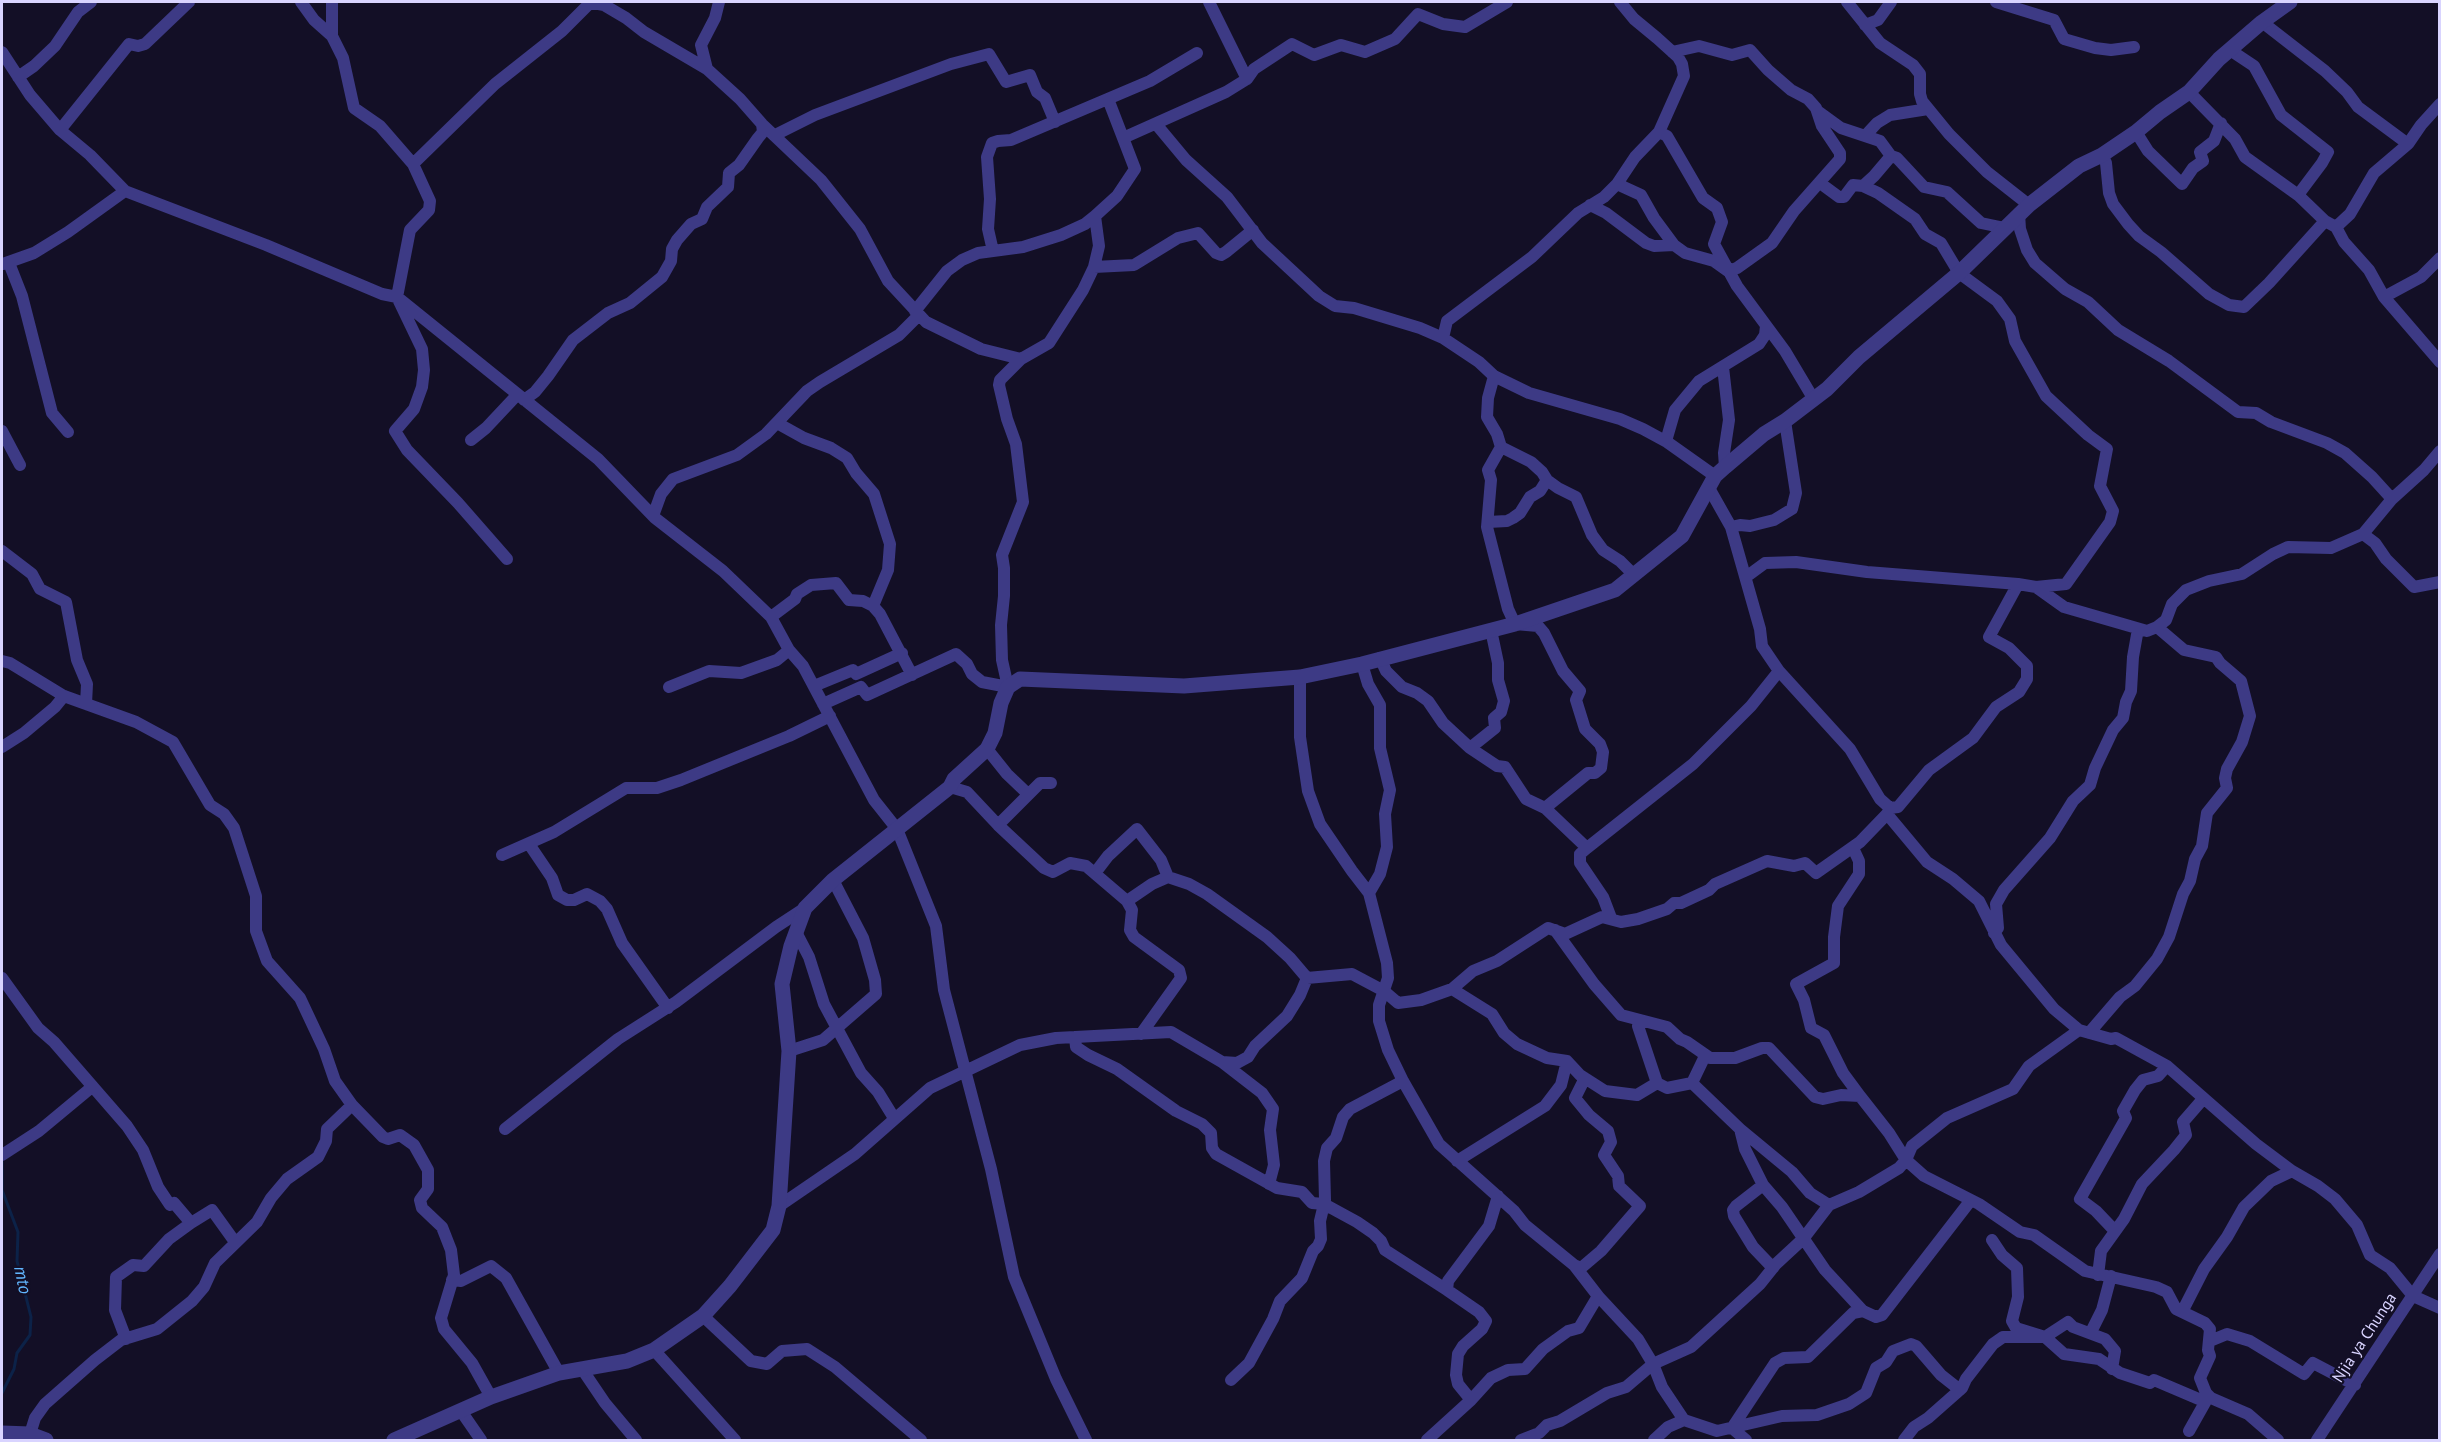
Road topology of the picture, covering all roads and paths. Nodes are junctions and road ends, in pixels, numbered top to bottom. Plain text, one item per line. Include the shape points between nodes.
1 (91, 2) edge
2 (189, 2) edge
3 (301, 2) edge
4 (332, 2) edge
5 (589, 2) edge
6 (719, 2) edge
7 (1209, 2) edge
8 (1507, 2) edge
9 (1620, 2) edge
10 (1847, 2) edge
11 (1891, 2) edge
12 (1996, 2) edge
13 (2290, 2) edge
14 (2262, 21) junction
15 (1865, 25) junction
16 (332, 36) junction
17 (2134, 47) dead end
18 (2230, 50) junction
19 (2, 52) edge
20 (1672, 52) junction
21 (1197, 53) dead end
22 (707, 69) junction
23 (18, 77) junction
24 (1247, 79) junction
25 (2189, 92) junction
26 (1108, 99) junction
27 (2439, 104) edge
28 (1928, 109) junction
29 (1819, 112) junction
30 (1055, 122) junction
31 (2222, 123) junction
32 (762, 124) junction
33 (1156, 124) junction
34 (60, 130) junction
35 (1659, 132) junction
36 (2136, 132) junction
37 (775, 135) junction
38 (1865, 136) junction
39 (1123, 138) junction
40 (2409, 144) junction
41 (2102, 155) junction
42 (1891, 156) junction
43 (413, 164) junction
44 (1820, 183) junction
45 (1617, 184) junction
46 (1863, 186) junction
47 (125, 191) junction
48 (2298, 195) junction
49 (1590, 205) junction
50 (2024, 209) junction
51 (1095, 216) junction
52 (2325, 221) junction
53 (2336, 227) junction
54 (2005, 228) junction
55 (1253, 230) junction
56 (1674, 245) junction
57 (993, 251) junction
58 (2439, 258) edge
59 (5, 264) edge
60 (1094, 267) junction
61 (1728, 271) junction
62 (1959, 273) junction
63 (397, 297) junction
64 (2384, 297) junction
65 (917, 313) junction
66 (1766, 326) junction
67 (1443, 338) junction
68 (1021, 359) junction
69 (2439, 362) edge
70 (1723, 367) junction
71 (1494, 375) junction
72 (521, 397) junction
73 (1813, 398) junction
74 (1785, 422) junction
75 (777, 423) junction
76 (2, 431) edge
77 (68, 432) dead end
78 (471, 441) dead end
79 (1666, 441) junction
80 (1501, 447) junction
81 (2439, 451) edge
82 (20, 465) dead end
83 (1716, 477) junction
84 (1547, 480) junction
85 (2392, 499) junction
86 (653, 516) junction
87 (1488, 522) junction
88 (1731, 527) junction
89 (2363, 534) junction
90 (2, 551) edge
91 (507, 559) dead end
92 (1635, 575) junction
93 (1746, 577) junction
94 (2439, 582) edge
95 (2018, 584) junction
96 (2036, 587) junction
97 (873, 606) junction
98 (771, 617) junction
99 (1515, 624) junction
100 (2157, 627) junction
101 (2138, 629) junction
102 (1491, 630) junction
103 (789, 650) junction
104 (902, 653) junction
105 (1380, 658) junction
106 (2, 662) edge
107 (1362, 664) junction
108 (1779, 671) junction
109 (912, 675) junction
110 (1300, 677) junction
111 (814, 686) junction
112 (669, 687) dead end
113 (1008, 687) junction
114 (64, 696) junction
115 (86, 704) junction
116 (823, 704) junction
117 (830, 716) junction
118 (2, 747) edge
119 (987, 748) junction
120 (1470, 748) junction
121 (1051, 783) dead end
122 (950, 787) junction
123 (1028, 794) junction
124 (1545, 808) junction
125 (1889, 811) junction
126 (998, 825) junction
127 (897, 829) junction
128 (529, 844) junction
129 (1587, 848) junction
130 (1853, 848) junction
131 (502, 855) dead end
132 (1095, 873) junction
133 (1168, 877) junction
134 (833, 880) junction
135 (1370, 893) junction
136 (1127, 901) junction
137 (805, 908) junction
138 (1611, 918) junction
139 (1555, 930) junction
140 (796, 932) junction
141 (1994, 933) junction
142 (2, 978) edge
143 (1307, 978) junction
144 (1452, 989) junction
145 (1384, 992) junction
146 (668, 1008) junction
147 (1640, 1020) junction
148 (838, 1028) junction
149 (2084, 1031) junction
150 (1141, 1034) junction
151 (1075, 1037) junction
152 (789, 1051) junction
153 (1706, 1056) junction
154 (1567, 1061) junction
155 (1222, 1062) junction
156 (2167, 1066) junction
157 (964, 1072) junction
158 (1585, 1078) junction
159 (1403, 1082) junction
160 (1657, 1083) junction
161 (1692, 1083) junction
162 (93, 1087) junction
163 (1860, 1096) junction
164 (2202, 1099) junction
165 (352, 1105) junction
166 (894, 1118) junction
167 (505, 1129) dead end
168 (1740, 1129) junction
169 (2, 1155) edge
170 (1457, 1161) junction
171 (1906, 1161) junction
172 (2292, 1171) junction
173 (1269, 1184) junction
174 (1763, 1185) junction
175 (1498, 1196) junction
176 (1971, 1200) junction
177 (1324, 1204) junction
178 (1829, 1205) junction
179 (779, 1206) junction
180 (192, 1223) junction
181 (2115, 1231) junction
182 (1803, 1239) junction
183 (1992, 1240) dead end
184 (235, 1242) junction
185 (2439, 1254) edge
186 (1574, 1265) junction
187 (1773, 1268) junction
188 (2104, 1276) junction
189 (452, 1280) junction
190 (1447, 1290) junction
191 (1598, 1296) junction
192 (2413, 1296) junction
193 (2439, 1308) edge
194 (1863, 1311) junction
195 (2182, 1312) junction
196 (703, 1316) junction
197 (2091, 1332) junction
198 (2045, 1337) junction
199 (126, 1339) junction
200 (2210, 1341) junction
201 (654, 1350) junction
202 (1653, 1364) junction
203 (582, 1369) junction
204 (2112, 1369) junction
205 (559, 1373) junction
206 (1232, 1380) dead end
207 (2355, 1384) junction
208 (1960, 1390) junction
209 (491, 1397) junction
210 (2209, 1398) junction
211 (1471, 1400) junction
212 (461, 1411) junction
213 (1684, 1420) junction
214 (1732, 1428) junction
215 (2189, 1431) dead end
216 (2, 1433) edge
217 (30, 1434) junction
218 (46, 1440) edge
219 (394, 1440) edge
220 (481, 1440) edge
221 (636, 1440) edge
222 (735, 1440) edge
223 (921, 1440) edge
224 (1086, 1440) edge
225 (1426, 1440) edge
226 (1521, 1440) edge
227 (1654, 1440) edge
228 (1746, 1440) edge
229 (1904, 1440) edge
230 (2278, 1440) edge
231 (2317, 1440) edge

1 - 23 street via 78,12 55,46
2 - 34 street via 145,44 129,44
3 - 16 street
4 - 16 street
5 - 22 street via 604,5
5 - 43 street via 562,31 495,84
6 - 22 street via 716,18 701,45
7 - 24 street
8 - 24 street via 1465,27 1418,14 1395,39 1365,52 1341,45 1314,55 1293,44 1254,69
9 - 20 street
10 - 15 street
11 - 15 street via 1878,20
12 - 17 street via 2054,20 2064,39 2111,50
13 - 14 street
14 - 18 street
14 - 40 street via 2325,71 2358,107
15 - 28 street via 1880,43 1920,74 1920,94
16 - 43 street via 343,58 354,108 380,126
18 - 25 street
18 - 48 street via 2254,66 2281,115 2328,152
19 - 23 street
20 - 29 street via 1699,46 1732,55 1750,50
20 - 35 street via 1682,64 1684,76
21 - 26 street via 1150,81
22 - 32 street
23 - 34 street
24 - 33 street
25 - 31 street
25 - 36 street
26 - 30 street
26 - 39 street
27 - 40 street
28 - 38 street via 1890,115
28 - 50 street
29 - 38 street via 1841,128
29 - 44 street via 1822,126 1840,153 1840,159
30 - 37 street via 1030,75 1006,82 989,54 951,64 815,115
30 - 57 street via 1011,140 998,141 989,148 988,229
31 - 36 street via 2214,141 2200,152 2203,161 2182,183 2148,151
31 - 48 street via 2245,157
32 - 37 street
32 - 72 street via 759,138 729,173 728,187 707,207 702,219 691,224 676,240 662,277 573,340 535,392
33 - 39 street
33 - 55 street via 1186,160 1227,197
34 - 47 street
35 - 45 street
35 - 61 street via 1667,136 1703,198 1721,214 1714,243
36 - 41 street
37 - 65 street via 821,180 860,229 888,281
38 - 42 street via 1880,141
39 - 51 street via 1135,169 1117,196
40 - 53 street via 2374,173 2350,214
41 - 50 street via 2079,166
41 - 52 street via 2113,204 2128,224 2209,294 2229,306 2244,307
42 - 46 street
42 - 54 street via 1924,187 1947,192 1981,223
43 - 63 street via 430,201 429,210 410,230
44 - 46 street via 1839,197 1844,197 1853,185
44 - 61 street via 1772,243
45 - 49 street
45 - 56 street via 1641,195
46 - 62 street via 1915,219 1925,234 1941,243
47 - 59 street via 34,253
47 - 63 street
48 - 52 street
49 - 56 street via 1646,243
49 - 67 street via 1532,257 1447,321
50 - 54 street
50 - 85 street via 2020,229 2027,250 2065,289 2238,412 2256,413 2344,453
51 - 57 street via 1061,235
51 - 60 street via 1099,246
52 - 53 street
53 - 64 street
54 - 62 street
55 - 60 street via 1221,255 1198,233 1178,238 1134,265
55 - 67 street via 1319,296 1335,306 1354,308
56 - 61 street
57 - 65 street via 978,253 947,271
58 - 64 street via 2421,277
59 - 77 street via 22,296 52,413
60 - 68 street via 1048,343
61 - 66 street
62 - 73 street
62 - 96 street via 1997,301 2010,319 2015,341 2046,396 2107,449 2100,486 2113,511 2110,522 2066,584
63 - 72 street
63 - 91 street via 422,349 424,370 414,409 395,431 407,450
64 - 69 street
65 - 68 street via 926,322 981,349
65 - 75 street via 892,340 820,382
66 - 70 street via 1759,344
66 - 73 street
67 - 71 street
68 - 113 street via 999,385 1016,444 1023,502 1002,555 1002,649
70 - 79 street via 1699,381 1675,410
70 - 83 street via 1729,420
71 - 79 street via 1529,393 1620,419
71 - 80 street via 1487,417
72 - 78 street
72 - 86 street via 598,459
73 - 74 street
74 - 83 street via 1764,434
74 - 88 street via 1796,493 1792,509 1774,520
75 - 86 street via 737,455 673,479 661,494
75 - 97 street via 847,458 874,494 890,544 888,570
76 - 82 street
79 - 83 street
80 - 84 street via 1531,462
80 - 87 street via 1488,470
81 - 85 street
83 - 88 street
83 - 92 street via 1682,536
84 - 87 street via 1514,518
84 - 92 street via 1576,497 1603,550
85 - 89 street
86 - 98 street via 723,571
87 - 99 street
88 - 93 street
89 - 94 street via 2414,586
89 - 100 street via 2331,548 2288,547 2242,574 2186,590
90 - 115 street via 32,574 40,589 66,602 77,660 87,684
92 - 99 street via 1615,590
93 - 95 street via 1765,563 1796,562
93 - 108 street via 1762,646
95 - 96 street
95 - 125 street via 1989,637 2009,648 2027,666 2027,679 2019,692 1995,707 1973,738 1929,770 1898,807
96 - 101 street via 2064,607
97 - 98 street via 849,600 836,583 811,585
97 - 104 street
98 - 103 street
99 - 102 street
99 - 124 street via 1538,626 1544,633 1563,671 1580,691 1576,700 1585,729 1603,752 1601,768 1595,773 1588,772
100 - 101 street
100 - 149 street via 2184,650 2216,657 2241,681 2250,716 2242,742 2227,769 2227,788 2207,813 2202,846 2169,937 2135,986
101 - 141 street via 2131,691 2123,718 2113,730 2090,785 2073,801 2050,838 2004,890 1996,904 1998,928
102 - 105 street
102 - 120 street via 1504,701 1494,718 1495,728
103 - 111 street
103 - 112 street via 777,660 741,673 709,672
104 - 109 street
104 - 111 street via 856,674 853,670
105 - 107 street
105 - 120 street via 1386,671 1402,687 1428,701 1443,723
106 - 114 street
107 - 110 street
107 - 135 street via 1380,705 1380,748 1390,790 1385,814 1386,847 1380,874
108 - 125 street via 1850,749
108 - 129 street via 1751,706 1692,764
109 - 113 street via 956,654 982,682
109 - 116 street via 867,695 861,687
110 - 113 street via 1184,687 1020,679
110 - 135 street via 1300,737 1308,791 1320,824
111 - 116 street
113 - 119 street
114 - 115 street
114 - 118 street via 24,733
115 - 165 street via 136,722 173,742 210,805 224,814 234,828 256,896 256,931 267,961 300,998 335,1081
116 - 117 street
117 - 127 street via 874,800
117 - 128 street via 681,780 657,788 626,788
119 - 122 street
119 - 123 street
120 - 124 street via 1497,766 1505,766 1526,800
121 - 123 street via 1040,783
122 - 126 street via 968,792
122 - 127 street
123 - 126 street
124 - 129 street
125 - 130 street
125 - 141 street via 1927,862 1979,901
126 - 132 street via 1044,868 1053,872 1070,863 1086,866
127 - 134 street
127 - 157 street via 936,926 944,990
128 - 131 street
128 - 146 street via 552,878 558,895 574,900 587,894 607,909 622,943
129 - 138 street via 1580,854 1580,862 1603,897
130 - 138 street via 1816,873 1805,863 1794,866 1767,861 1659,912 1621,922
130 - 163 street via 1859,874 1838,906 1834,963 1796,984 1810,1028 1824,1035
132 - 133 street via 1137,829 1161,860
132 - 136 street
133 - 136 street
133 - 143 street via 1207,894 1267,937
134 - 137 street
134 - 148 street via 863,938 876,994
135 - 145 street via 1387,963
136 - 150 street via 1132,910 1129,925 1134,937 1179,970 1181,978
137 - 140 street
137 - 146 street
138 - 139 street via 1602,917 1565,934
139 - 144 street via 1548,928 1473,972
139 - 147 street via 1612,1006 1621,1014
140 - 148 street via 809,957 824,1004
140 - 152 street via 782,984
141 - 149 street via 2054,1009
142 - 162 street via 38,1028
143 - 145 street via 1353,974
143 - 155 street via 1287,1016 1248,1057 1237,1063
144 - 145 street via 1398,1003
144 - 154 street via 1492,1014 1517,1044 1547,1058
145 - 159 street via 1379,1021
146 - 167 street via 618,1039
147 - 153 street via 1667,1027
147 - 160 street via 1638,1026
148 - 152 street via 823,1040
148 - 166 street via 861,1073 879,1092
149 - 156 street via 2116,1038
149 - 171 street via 2029,1066 2013,1089 1947,1118 1912,1146
150 - 151 street
150 - 155 street via 1171,1032
151 - 157 street via 1020,1045
151 - 173 street via 1076,1047 1202,1124 1211,1133 1216,1154
152 - 179 street
153 - 161 street
153 - 163 street via 1735,1058 1769,1048 1815,1097
154 - 158 street
154 - 170 street via 1562,1085 1545,1106
155 - 173 street via 1262,1093 1273,1109 1270,1130 1274,1164
156 - 164 street
156 - 181 street via 2158,1076 2143,1080 2135,1090 2123,1111 2126,1118 2080,1198
157 - 166 street via 930,1088
157 - 224 street via 991,1169 1014,1276
158 - 160 street via 1605,1091 1627,1095 1637,1095
158 - 186 street via 1575,1098 1608,1131 1611,1142 1604,1155 1618,1176 1619,1186 1640,1206 1601,1251 1581,1268
159 - 170 street via 1439,1144
159 - 177 street via 1350,1109 1343,1117 1324,1161
160 - 161 street via 1667,1088
161 - 168 street
162 - 169 street
162 - 180 street via 143,1150 170,1205 174,1203
163 - 171 street
164 - 172 street
164 - 181 street via 2183,1122 2186,1135 2142,1184
165 - 184 street via 327,1129 318,1157 287,1179 257,1222
165 - 189 street via 383,1137 400,1135 414,1144 428,1170 428,1189 420,1200 422,1208 442,1227 451,1250
166 - 179 street via 855,1154
168 - 174 street
168 - 178 street via 1792,1172 1810,1193
170 - 175 street
171 - 176 street via 1924,1176
171 - 178 street via 1859,1192
172 - 192 street via 2335,1199 2357,1225 2370,1255 2390,1268
172 - 195 street via 2271,1180 2244,1207
173 - 177 street via 1302,1192 1312,1203
174 - 182 street
174 - 187 street via 1733,1210 1753,1247
175 - 186 street via 1525,1225
175 - 190 street via 1489,1226 1455,1270
176 - 188 street via 2020,1232 2034,1235 2085,1271
176 - 194 street via 1882,1315 1876,1317
177 - 190 street via 1373,1233 1385,1250
177 - 206 street via 1321,1239 1307,1269 1280,1301 1245,1368
178 - 182 street
179 - 196 street via 773,1230
180 - 184 street via 212,1210
180 - 199 street via 169,1239 144,1266 133,1265 117,1277 115,1310
181 - 188 street via 2101,1251
182 - 187 street
182 - 194 street
183 - 198 street via 2017,1268 2018,1297 2012,1321 2016,1328
184 - 199 street via 215,1263 204,1287 192,1301 157,1329
185 - 192 street, Njia ya Chunga
186 - 191 street
187 - 202 street via 1691,1347
188 - 195 street via 2167,1292 2172,1305
188 - 197 street via 2102,1310
189 - 205 street via 461,1281 490,1266 506,1278
189 - 209 street via 441,1318 444,1329 472,1363
190 - 211 street via 1486,1321 1458,1354 1458,1384
191 - 202 street via 1638,1339
191 - 211 street via 1579,1328 1543,1349 1525,1368 1491,1378
192 - 193 street
192 - 207 street, Njia ya Chunga
194 - 214 street via 1853,1313 1808,1358 1778,1360
195 - 200 street via 2205,1323 2210,1329
196 - 201 street
196 - 223 street via 752,1361 767,1364 782,1351 807,1349 835,1367
197 - 198 street via 2068,1322
197 - 204 street via 2115,1351
198 - 204 street via 2064,1354 2099,1359
198 - 208 street via 2003,1337 1993,1344
199 - 217 street via 95,1360 45,1404
200 - 207 street via 2227,1334 2250,1341 2304,1374 2313,1362
200 - 210 street via 2210,1356 2200,1378
201 - 203 street via 627,1361
201 - 222 street
202 - 213 street via 1662,1388
202 - 226 street via 1626,1388 1607,1393
203 - 205 street
203 - 221 street
204 - 210 street via 2150,1383 2154,1380 2201,1400
205 - 209 street
207 - 231 street, Njia ya Chunga
208 - 214 street via 1911,1344 1893,1351 1876,1368 1866,1393 1849,1404 1817,1415 1782,1416
208 - 229 street via 1914,1427
209 - 212 street
210 - 215 street
210 - 230 street via 2248,1414
211 - 225 street
212 - 219 street
212 - 220 street
213 - 214 street via 1717,1431
213 - 227 street via 1668,1427
214 - 228 street
216 - 217 street
217 - 218 street

